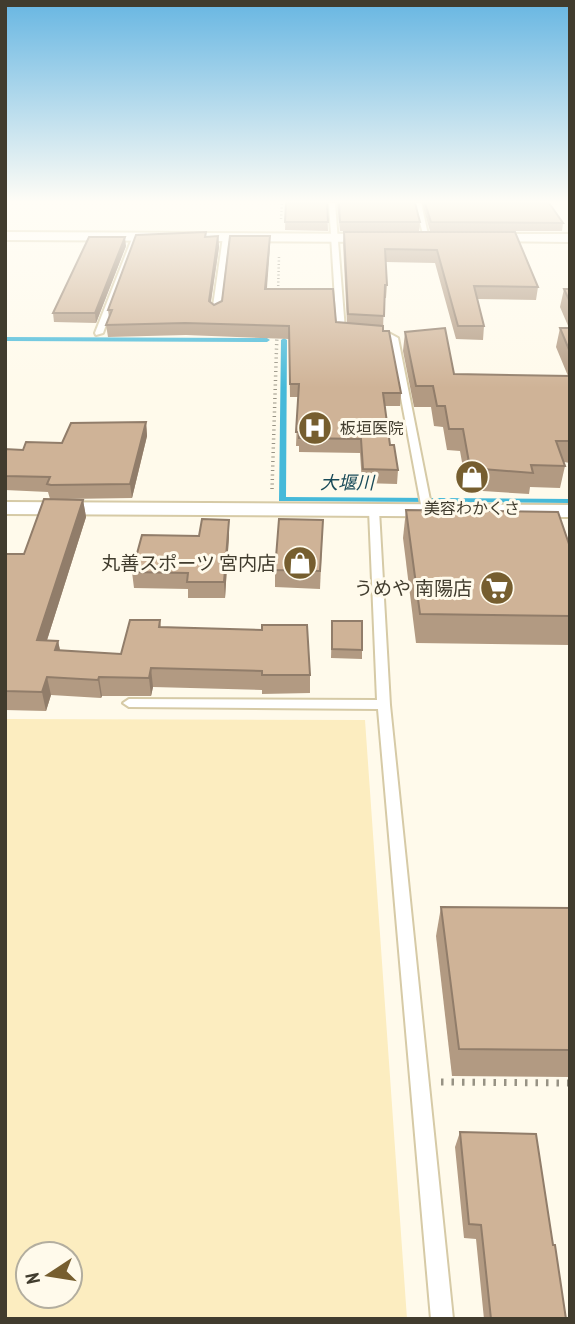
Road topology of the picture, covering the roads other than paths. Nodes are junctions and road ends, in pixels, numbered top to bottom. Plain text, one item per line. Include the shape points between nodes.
1 (125, 265) edge
2 (222, 265) edge
3 (337, 265) edge
4 (216, 313) edge
5 (99, 333) dead end
6 (5, 508) edge
7 (374, 510) junction
8 (427, 510) junction
9 (570, 511) edge
10 (129, 703) dead end
11 (384, 705) junction
12 (442, 1319) edge

1 - 5 lane
2 - 4 lane
3 - 8 lane via 341,331 394,338
6 - 7 street
7 - 8 street
7 - 11 lane
8 - 9 street
10 - 11 lane
11 - 12 lane

